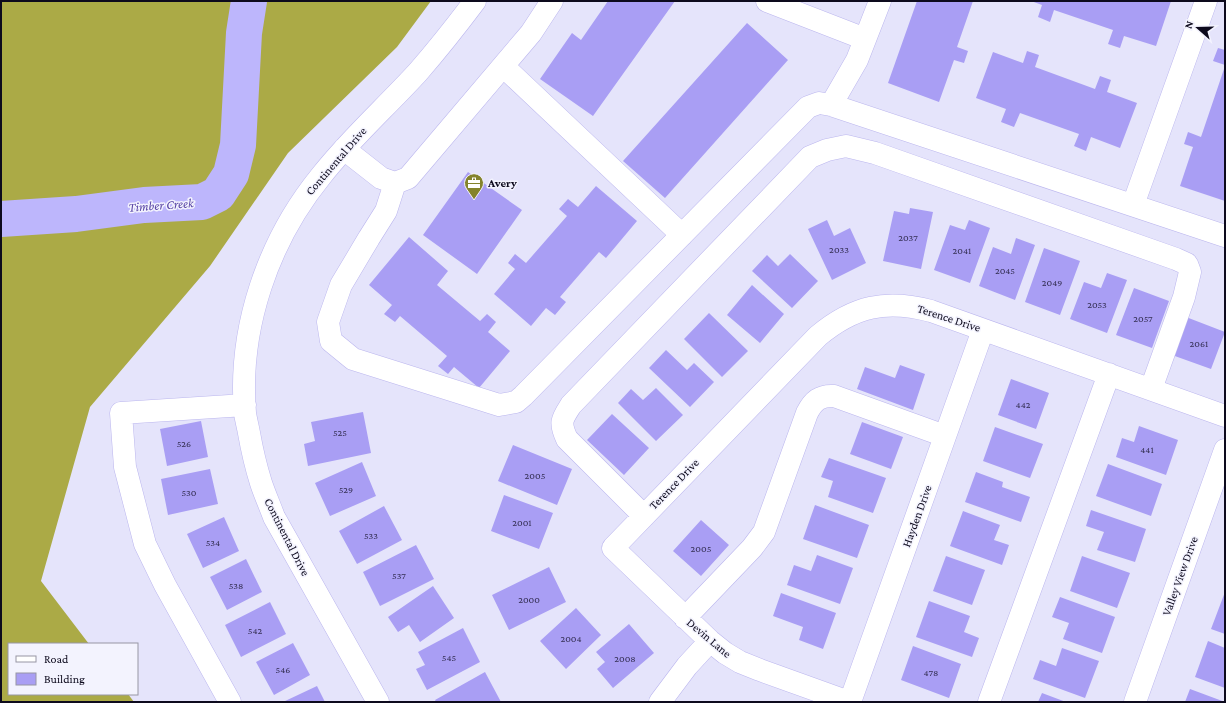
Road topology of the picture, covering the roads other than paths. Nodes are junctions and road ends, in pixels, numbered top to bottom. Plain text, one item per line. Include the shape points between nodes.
1 (475, 1) edge
2 (552, 1) edge
3 (767, 1) edge
4 (880, 1) edge
5 (1206, 1) edge
6 (865, 39) junction
7 (503, 66) junction
8 (831, 105) junction
9 (344, 149) junction
10 (395, 183) junction
11 (1133, 205) junction
12 (682, 235) junction
13 (1225, 236) edge
14 (983, 330) junction
15 (1109, 374) junction
16 (1151, 389) junction
17 (245, 405) junction
18 (1225, 416) edge
19 (946, 436) junction
20 (1225, 450) edge
21 (644, 516) junction
22 (613, 548) joint
23 (685, 618) junction
24 (710, 641) junction
25 (230, 702) edge
26 (378, 702) edge
27 (660, 702) edge
28 (850, 702) edge
29 (989, 702) edge
30 (1135, 702) edge

1 - 9 street, Continental Drive via 418,72
2 - 7 street via 531,33
3 - 6 street
4 - 6 street
5 - 11 street
6 - 8 street via 857,60
7 - 10 street via 408,178
7 - 12 street
8 - 11 street
8 - 12 street via 819,103 808,107
9 - 10 street via 381,178
9 - 17 street, Continental Drive via 294,213 269,263 257,298 249,335 244,377
10 - 12 street via 386,211 341,285 328,322 331,341 353,359 499,405 516,402
11 - 13 street
14 - 15 street, Terence Drive
14 - 19 street, Hayden Drive
14 - 21 street, Terence Drive via 931,311 901,305 871,308 843,318 818,336
15 - 16 street, Terence Drive
15 - 29 street
16 - 18 street, Terence Drive
16 - 21 street via 1184,297 1190,272 1187,264 875,153 846,146 827,150 810,157 572,405 562,419 567,439
17 - 25 street via 121,413 125,467 145,544
17 - 26 street, Continental Drive via 261,485 274,517
19 - 23 street via 834,396 827,395 815,400 807,413 764,532
19 - 28 street, Hayden Drive
20 - 30 street, Valley View Drive
21 - 22 street, Terence Drive
22 - 23 street, Devin Lane
23 - 24 street, Devin Lane
24 - 27 street
24 - 28 street, Devin Lane via 740,662

